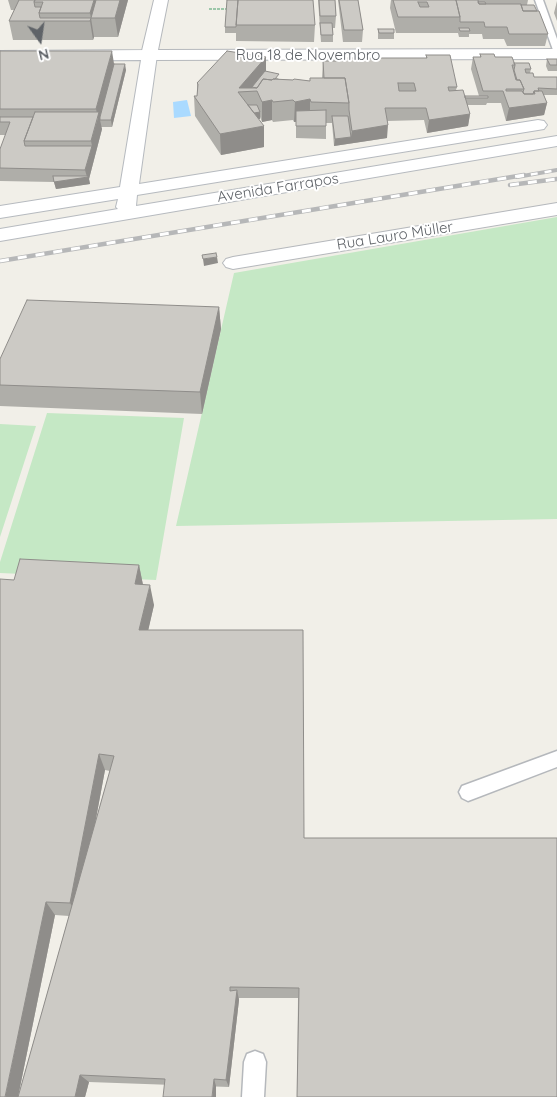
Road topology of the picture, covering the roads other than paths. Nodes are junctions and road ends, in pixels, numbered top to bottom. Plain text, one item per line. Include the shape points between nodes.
1 (161, 0) edge
2 (539, 0) edge
3 (557, 52) edge
4 (149, 55) junction
5 (0, 56) edge
6 (557, 122) edge
7 (557, 141) edge
8 (128, 190) junction
9 (557, 209) edge
10 (0, 212) edge
11 (126, 213) junction
12 (0, 235) edge
13 (233, 263) dead end
14 (557, 759) edge
15 (468, 792) dead end
16 (255, 1062) dead end
17 (253, 1097) edge

1 - 4 street
2 - 3 lane
3 - 4 street, Rua 18 de Novembro
4 - 5 street, Rua 18 de Novembro
4 - 8 street
6 - 8 street, Avenida Farrapos
7 - 11 street, Avenida Farrapos
8 - 10 street, Avenida Farrapos
8 - 11 street
9 - 13 street, Rua Lauro Müller
11 - 12 street, Avenida Farrapos
14 - 15 lane
16 - 17 lane

